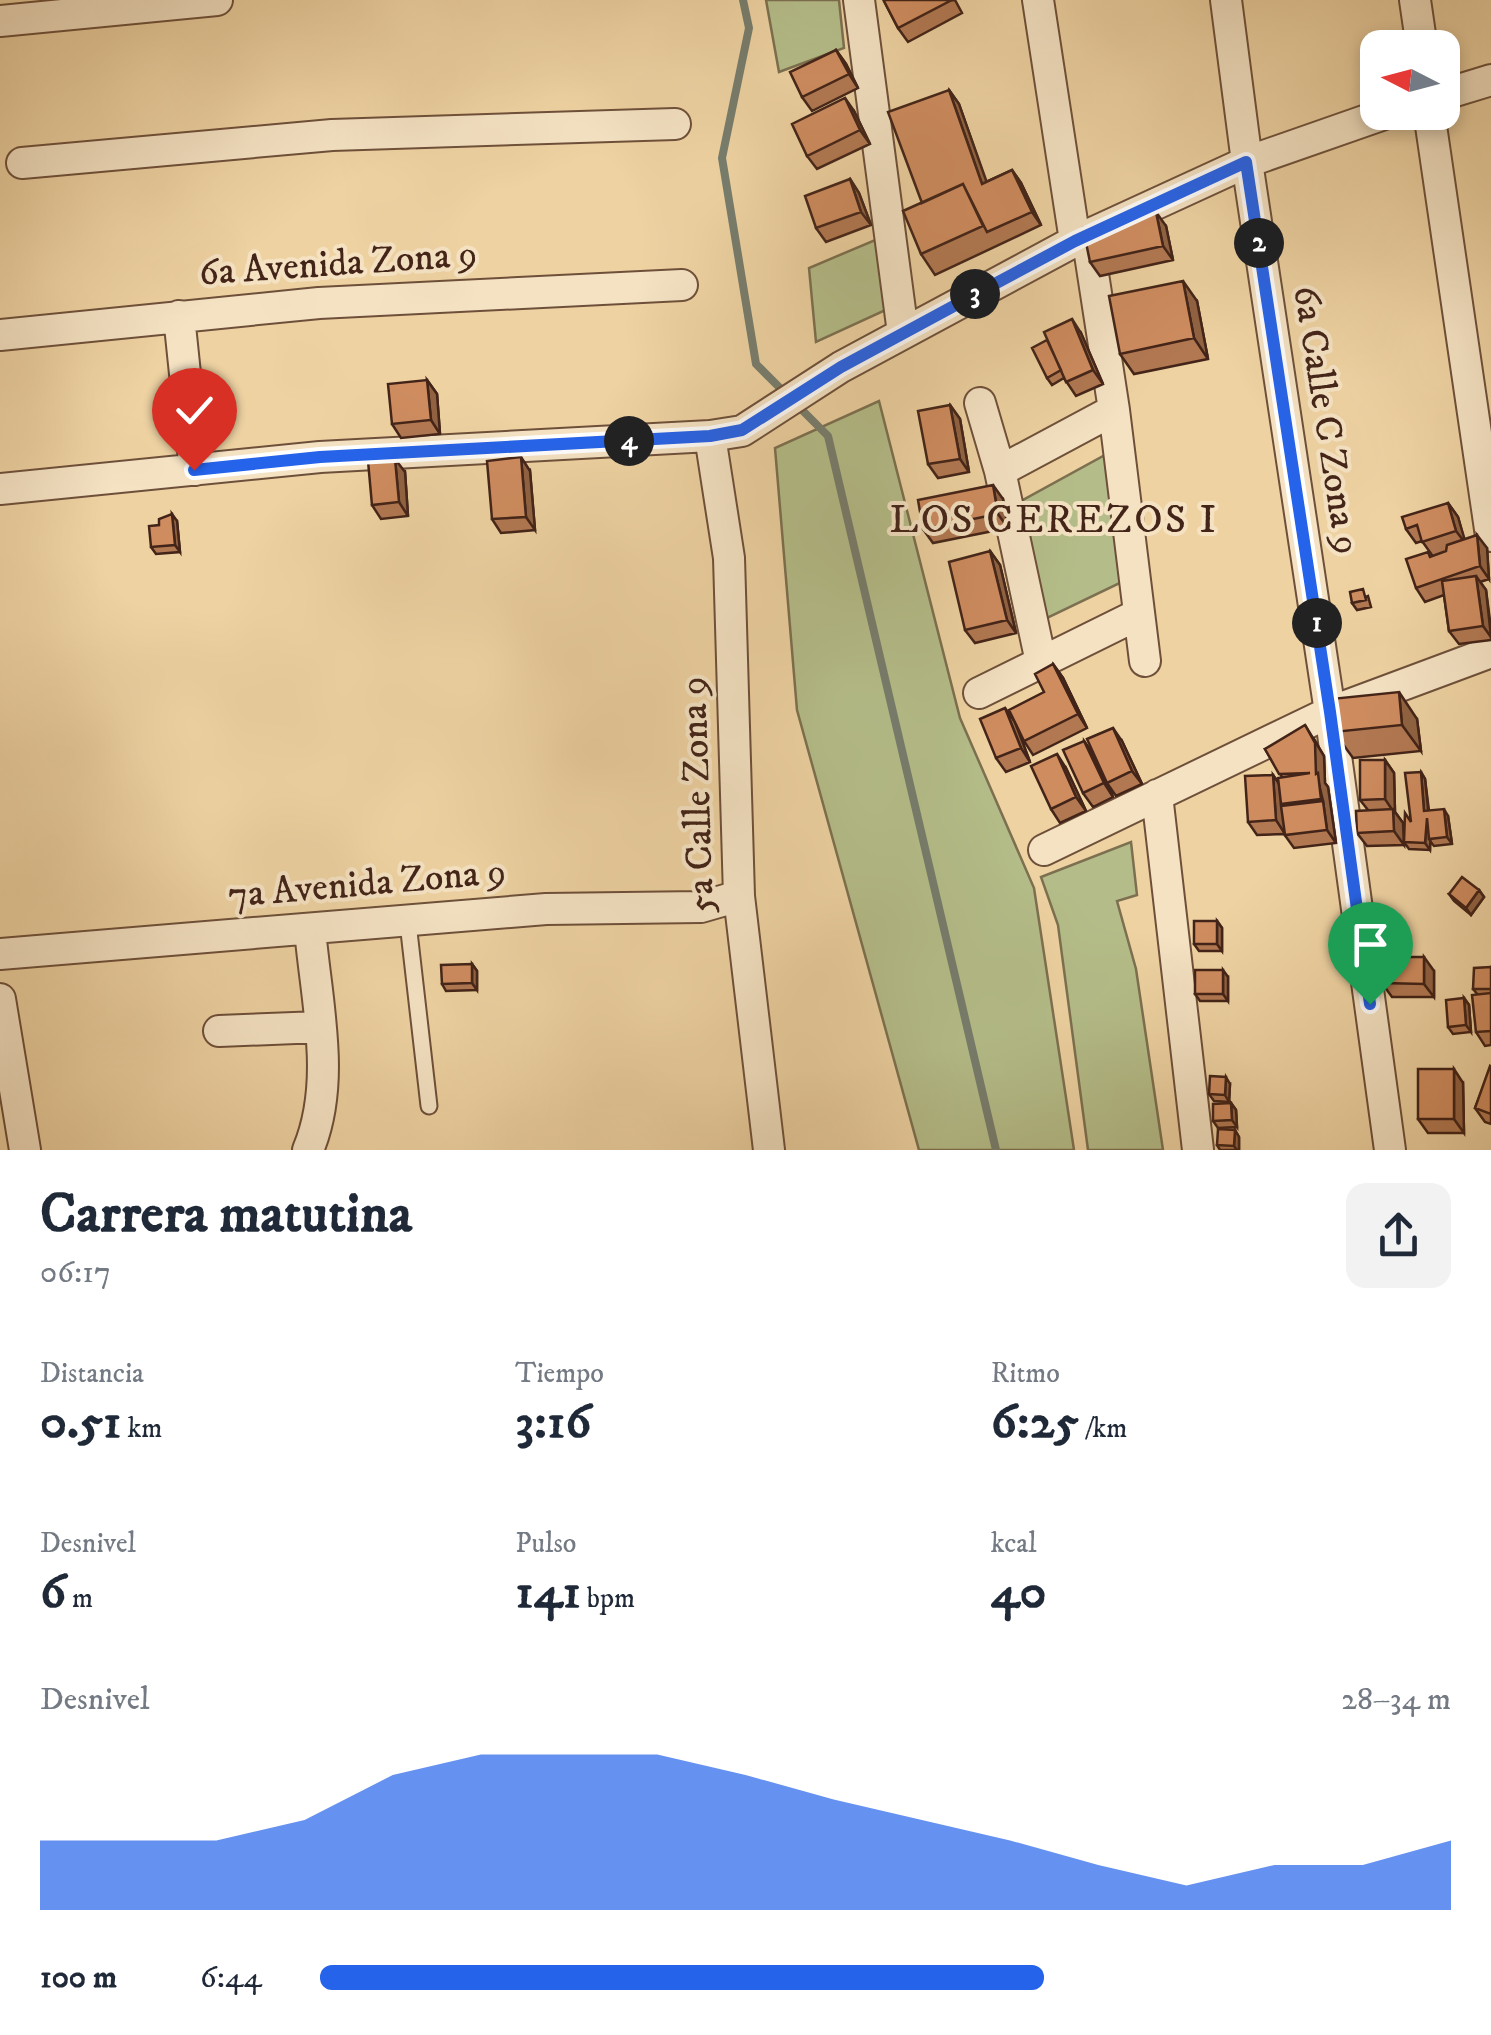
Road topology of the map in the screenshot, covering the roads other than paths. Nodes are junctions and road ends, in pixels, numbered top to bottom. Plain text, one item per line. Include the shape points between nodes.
1 (217, 0) edge
2 (859, 0) edge
3 (1038, 0) edge
4 (1226, 0) edge
5 (1415, 0) edge
6 (0, 21) edge
7 (1419, 30) edge
8 (1491, 80) edge
9 (1460, 89) edge
10 (1360, 122) edge
11 (675, 124) dead end
12 (1432, 130) edge
13 (1246, 162) junction
14 (22, 163) dead end
15 (1081, 238) junction
16 (682, 285) dead end
17 (179, 316) junction
18 (903, 333) junction
19 (0, 335) edge
20 (980, 403) dead end
21 (1114, 410) junction
22 (710, 436) junction
23 (194, 470) junction
24 (1000, 471) junction
25 (0, 489) edge
26 (1491, 536) edge
27 (1139, 614) junction
28 (1491, 652) edge
29 (1144, 661) dead end
30 (1042, 662) junction
31 (979, 693) dead end
32 (1330, 712) junction
33 (1157, 795) junction
34 (1044, 850) dead end
35 (739, 896) junction
36 (408, 923) junction
37 (310, 929) junction
38 (0, 954) edge
39 (0, 999) edge
40 (320, 1028) junction
41 (219, 1032) dead end
42 (429, 1106) dead end
43 (25, 1150) edge
44 (308, 1150) edge
45 (769, 1150) edge
46 (1198, 1150) edge
47 (1390, 1150) edge

1 - 6 street
2 - 18 street
3 - 15 street
4 - 13 street, 6a Calle C Zona 9
5 - 7 street
8 - 9 street
10 - 13 street
11 - 14 street via 332,135
12 - 26 street
13 - 15 street
13 - 32 street, 6a Calle C Zona 9
15 - 18 street
15 - 21 street
16 - 17 street, 6a Avenida Zona 9
17 - 19 street, 6a Avenida Zona 9
17 - 23 street
18 - 22 street via 742,430
20 - 24 street
21 - 24 street
21 - 27 street
22 - 23 street
22 - 35 street, 5a Calle Zona 9 via 729,558
23 - 25 street
24 - 30 street
27 - 29 street
27 - 30 street
28 - 32 street
30 - 31 street
32 - 33 street
32 - 47 street, 6a Calle C Zona 9
33 - 34 street
33 - 46 street
35 - 36 street, 7a Avenida Zona 9 via 700,907 546,909
35 - 45 street, 5a Calle Zona 9
36 - 37 street, 7a Avenida Zona 9
36 - 42 lane
37 - 38 street, 7a Avenida Zona 9
37 - 40 street
39 - 43 street
40 - 41 street
40 - 44 street via 321,1092

